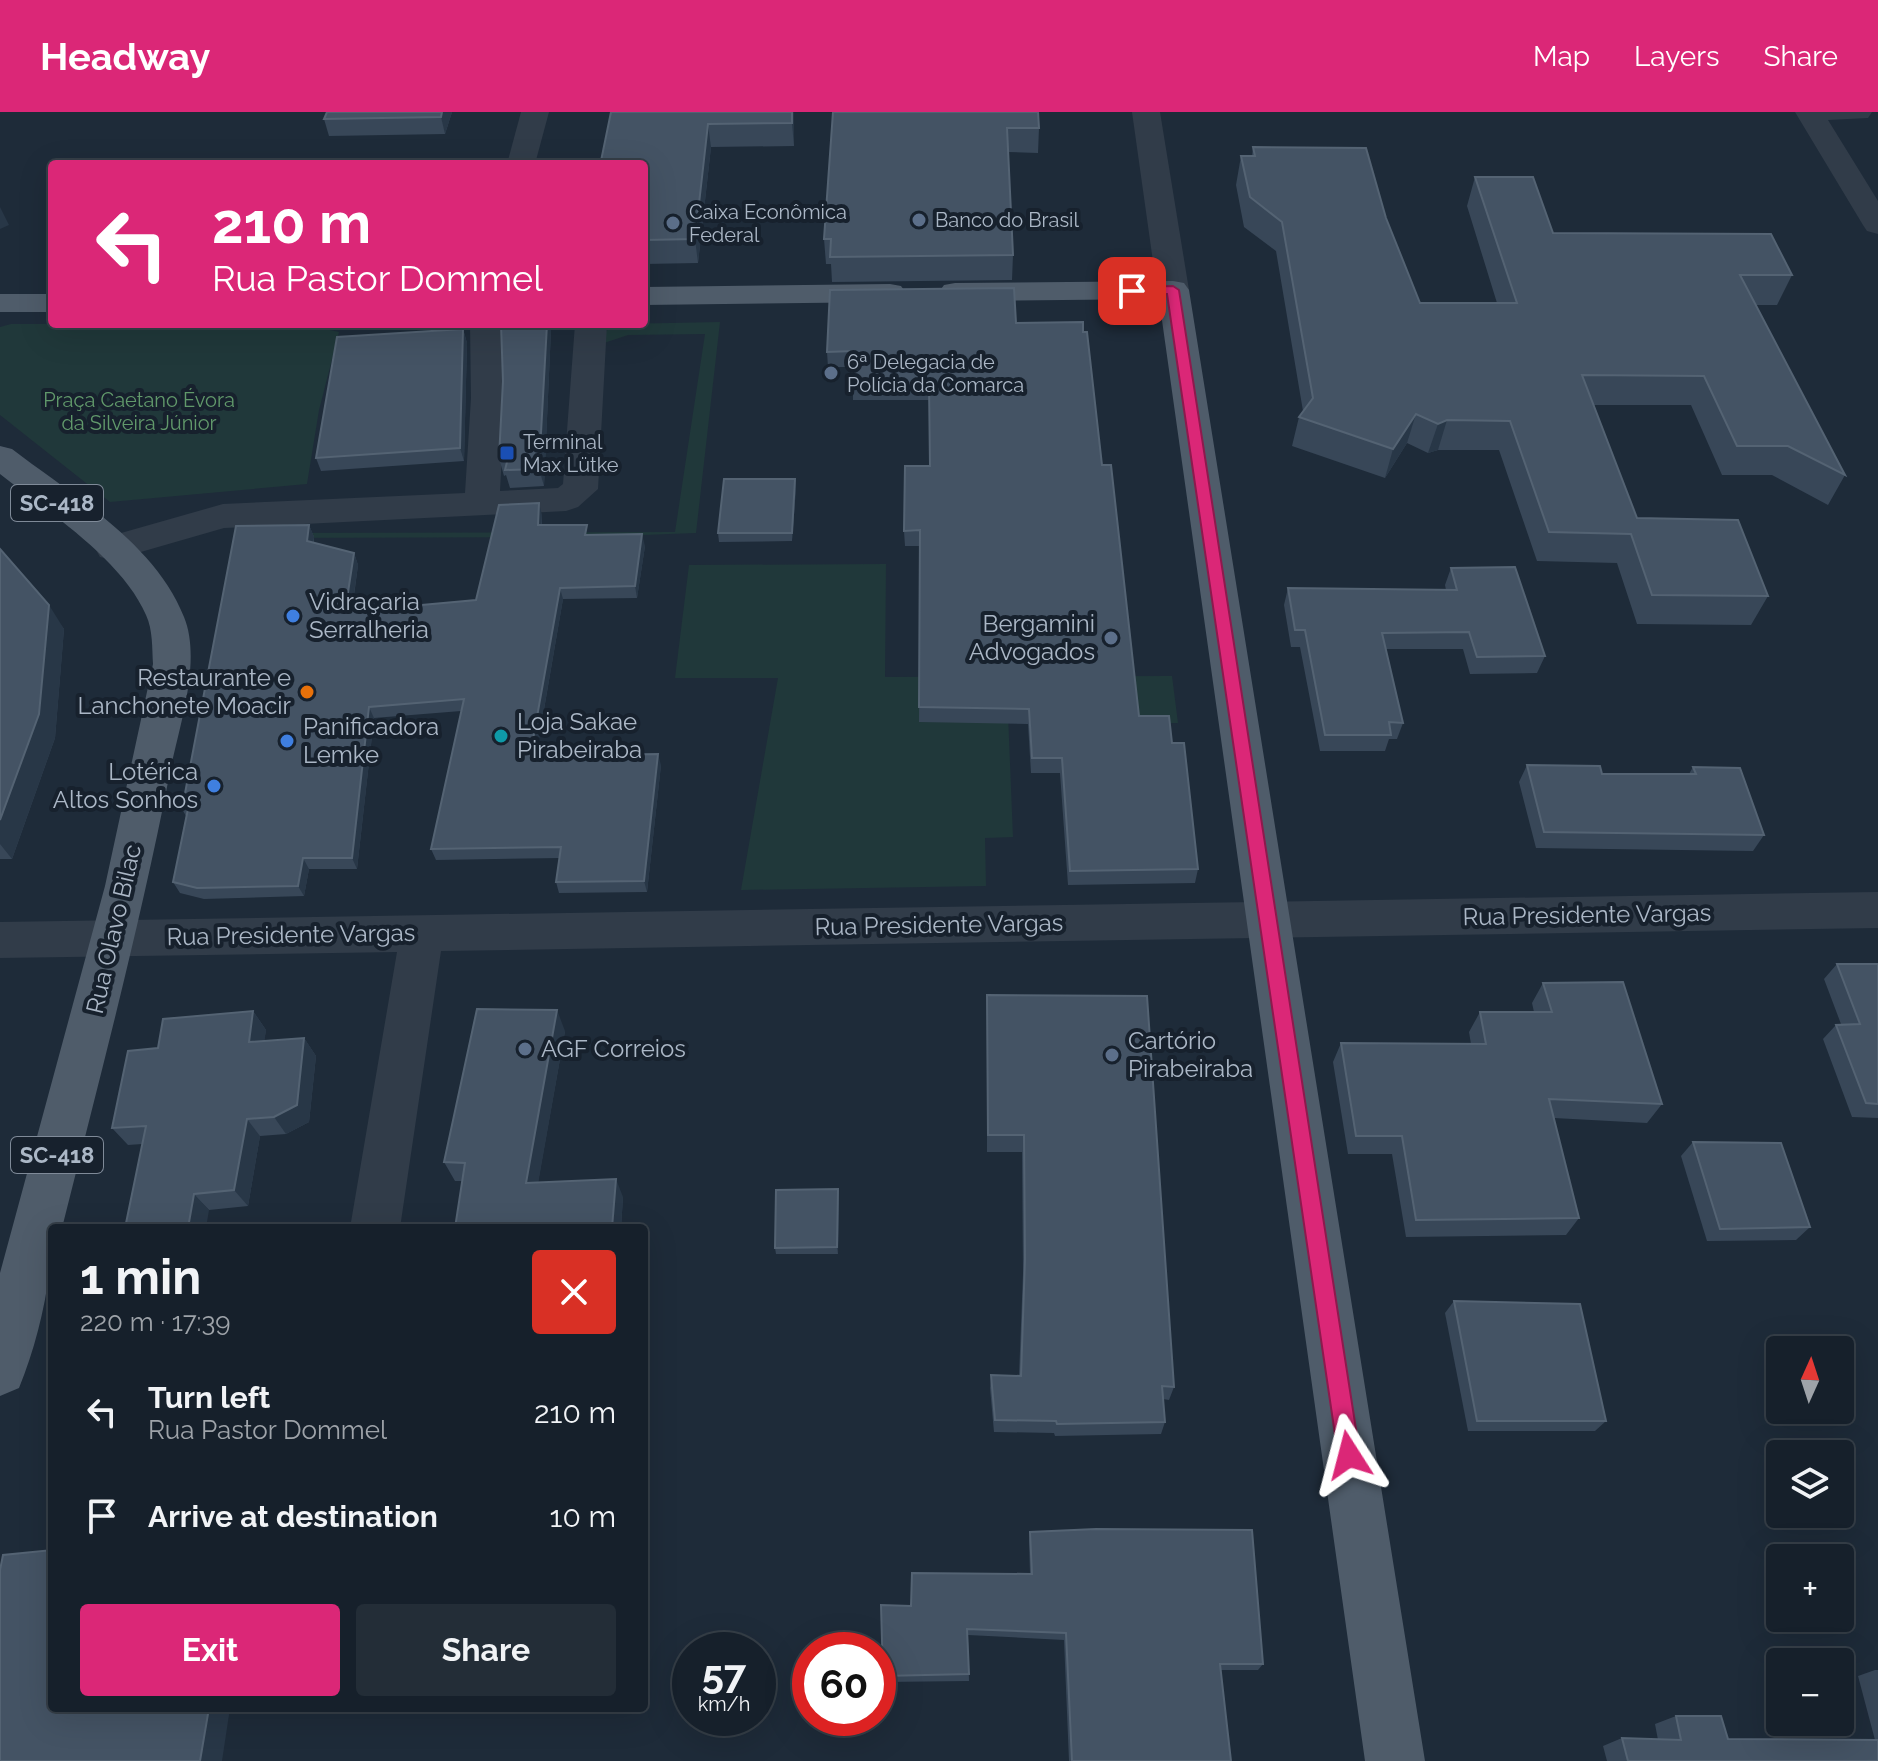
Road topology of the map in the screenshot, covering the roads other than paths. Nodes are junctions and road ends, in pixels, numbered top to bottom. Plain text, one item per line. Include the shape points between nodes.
1 (535, 112) edge
2 (1146, 112) edge
3 (1809, 112) edge
4 (1858, 112) edge
5 (522, 160) edge
6 (1878, 225) edge
7 (1173, 290) junction
8 (648, 296) edge
9 (486, 328) edge
10 (591, 328) edge
11 (0, 457) edge
12 (482, 504) junction
13 (113, 548) junction
14 (1878, 910) edge
15 (1269, 920) junction
16 (422, 934) junction
17 (113, 938) junction
18 (0, 940) edge
19 (376, 1224) edge
20 (0, 1370) edge
21 (1395, 1761) edge

1 - 5 street
2 - 7 street
3 - 4 street
3 - 6 street
7 - 8 main road
7 - 15 main road
9 - 12 street
10 - 12 street via 580,489 566,499
11 - 13 main road, Rua Olavo Bilac / SC-418
12 - 13 street via 223,516
13 - 17 main road, Rua Olavo Bilac / SC-418 via 151,589 171,638 172,664
14 - 15 street, Rua Presidente Vargas
15 - 16 street, Rua Presidente Vargas
15 - 21 main road
16 - 17 street, Rua Presidente Vargas
16 - 19 street
17 - 18 street, Rua Presidente Vargas
17 - 20 main road, Rua Olavo Bilac / SC-418

